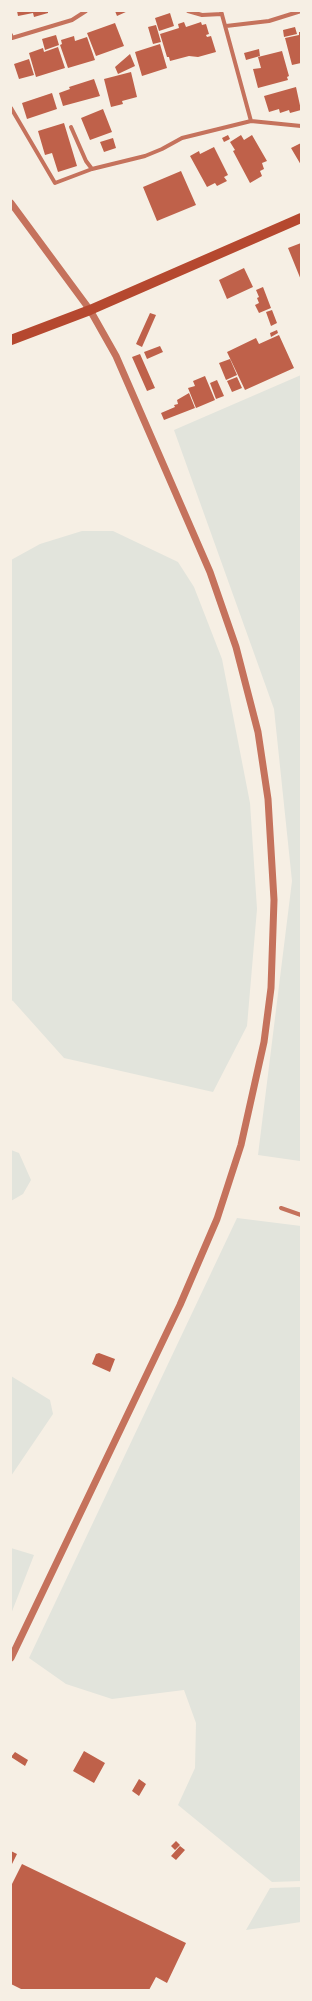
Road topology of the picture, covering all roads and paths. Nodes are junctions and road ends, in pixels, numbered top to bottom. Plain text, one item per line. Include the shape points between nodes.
1 (86, 11) edge
2 (188, 11) edge
3 (301, 11) edge
4 (222, 12) edge
5 (226, 26) junction
6 (11, 35) edge
7 (11, 108) edge
8 (251, 121) junction
9 (301, 126) edge
10 (71, 127) dead end
11 (92, 169) junction
12 (11, 203) edge
13 (301, 218) edge
14 (90, 310) junction
15 (11, 340) edge
16 (281, 1208) dead end
17 (301, 1215) edge
18 (11, 1658) edge

1 - 6 street via 72,20 12,38
2 - 4 street via 202,15
3 - 5 street via 269,21
4 - 5 street
5 - 8 street
7 - 11 street via 55,183
8 - 9 street
8 - 11 street via 182,138 145,156
10 - 11 street
12 - 14 street
13 - 14 main road
14 - 15 main road
14 - 18 street via 116,356 210,572 236,647 258,732 268,799 274,900 271,988 255,1089 241,1145 217,1219 180,1305
16 - 17 street

